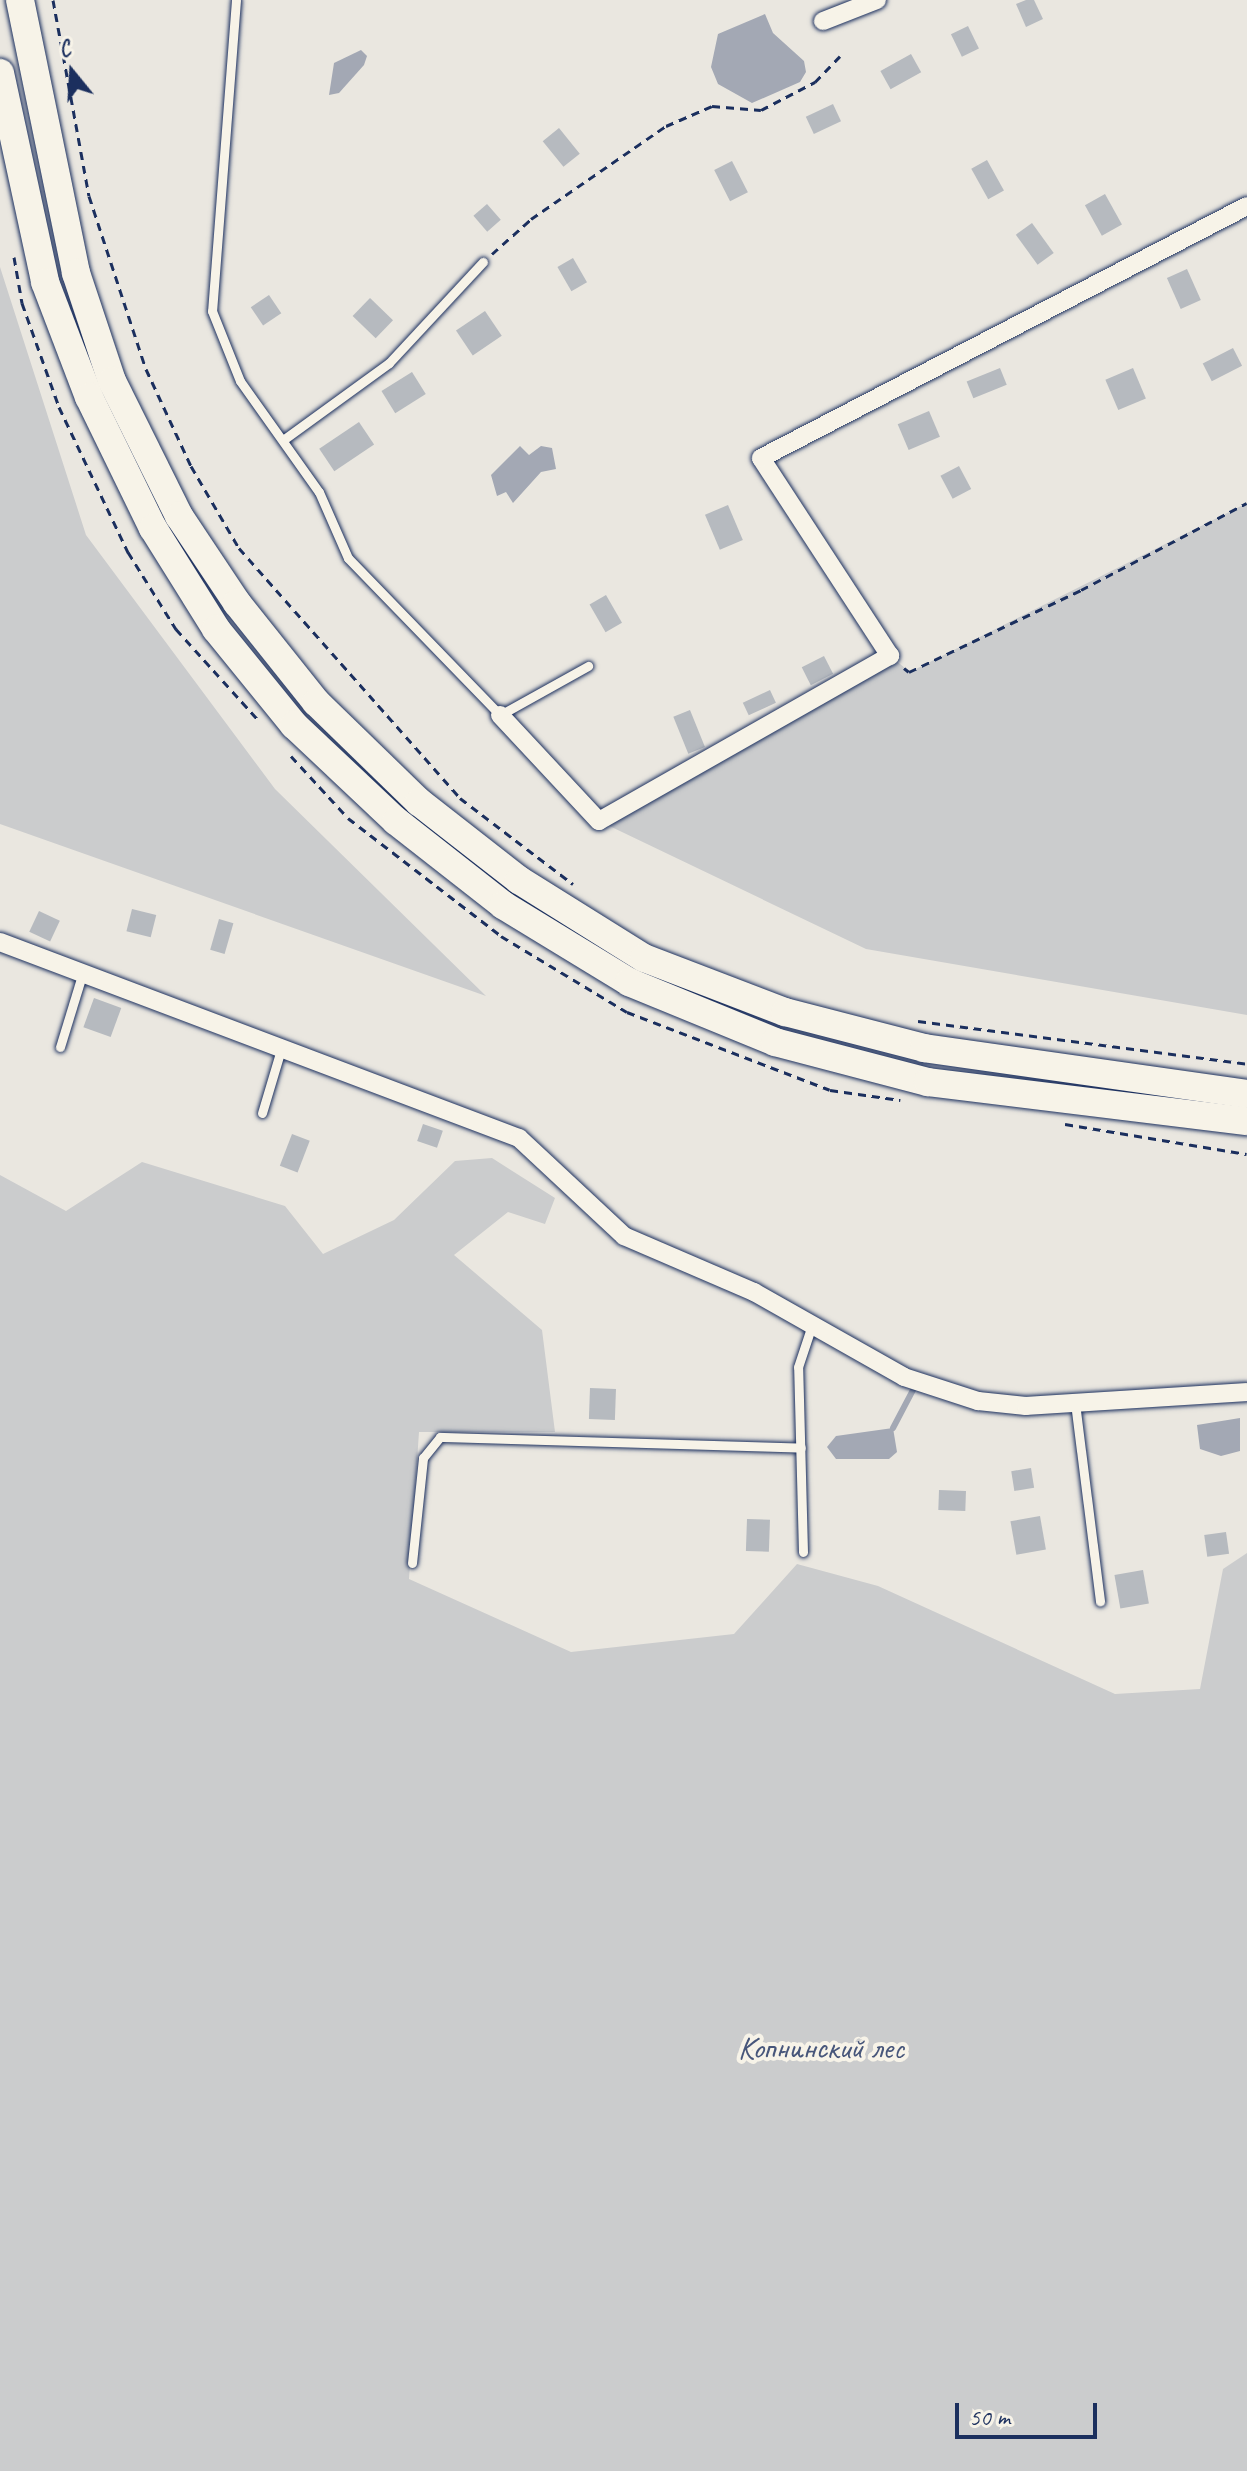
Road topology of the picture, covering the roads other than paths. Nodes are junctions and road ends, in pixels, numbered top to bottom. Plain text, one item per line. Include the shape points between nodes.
1 (20, 0) edge
2 (236, 0) edge
3 (877, 0) edge
4 (823, 21) dead end
5 (0, 73) edge
6 (1247, 206) edge
7 (483, 262) road end
8 (283, 440) junction
9 (588, 666) dead end
10 (500, 715) junction
11 (0, 942) edge
12 (83, 972) junction
13 (282, 1046) junction
14 (60, 1047) dead end
15 (1247, 1094) edge
16 (262, 1113) dead end
17 (1247, 1121) edge
18 (812, 1325) junction
19 (1247, 1392) edge
20 (1075, 1403) junction
21 (801, 1448) junction
22 (803, 1552) dead end
23 (412, 1563) dead end
24 (1100, 1601) dead end

1 - 15 main road via 76,273 112,381 172,502 237,603 316,702 419,802 519,880 644,958 785,1012 924,1048
2 - 8 lane via 212,311 240,381
3 - 4 street
5 - 17 main road via 45,282 89,397 153,528 216,629 294,725 396,821 503,905 629,982 775,1042 928,1082
6 - 10 street via 761,458 890,656 599,821
7 - 8 lane via 389,363
8 - 10 lane via 319,492 348,558
9 - 10 lane
11 - 12 street
12 - 13 street
12 - 14 lane
13 - 16 lane
13 - 18 street via 519,1138 624,1236 754,1292
18 - 20 street via 904,1377 978,1401
18 - 21 lane via 798,1367
19 - 20 street
20 - 24 lane
21 - 22 lane
21 - 23 lane via 440,1437 423,1458

